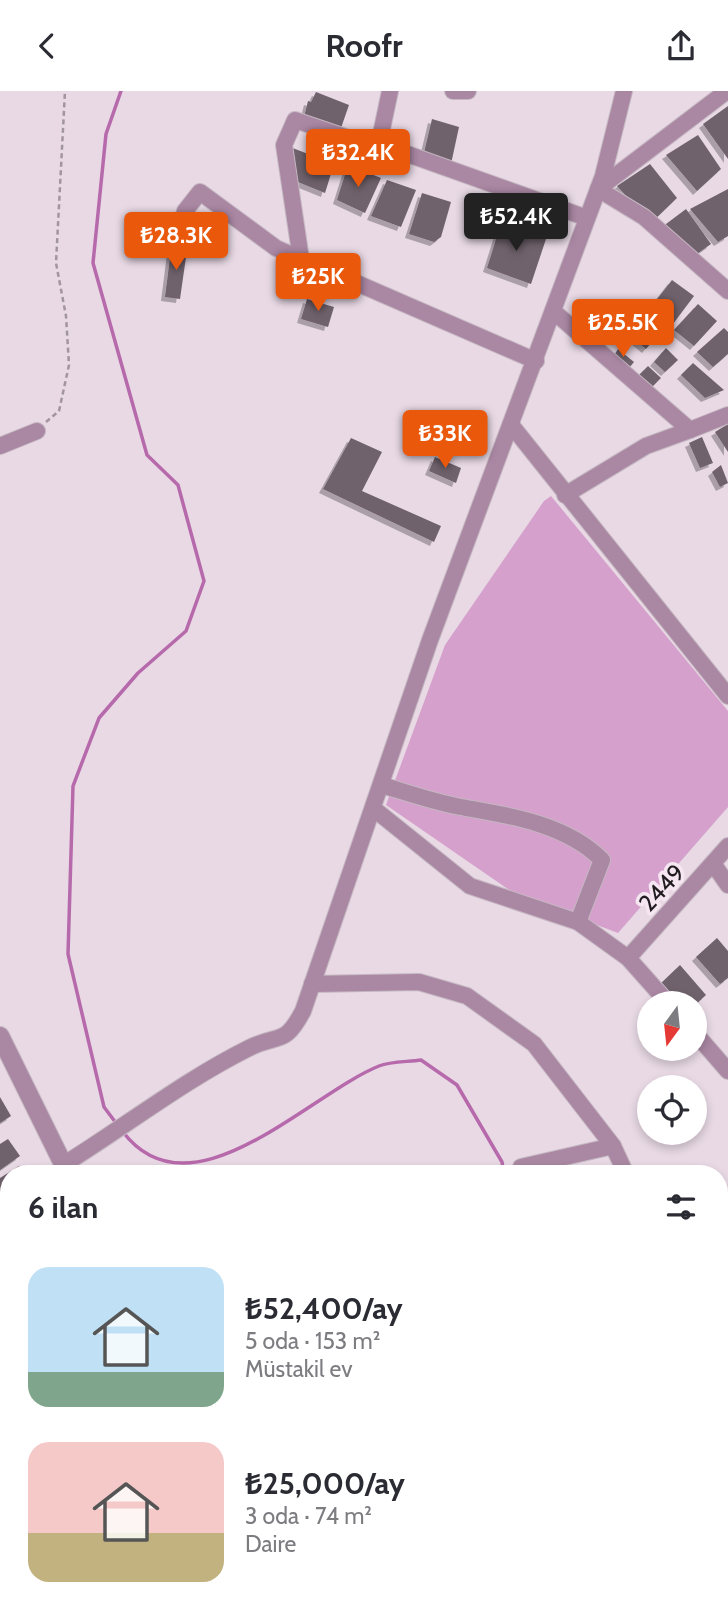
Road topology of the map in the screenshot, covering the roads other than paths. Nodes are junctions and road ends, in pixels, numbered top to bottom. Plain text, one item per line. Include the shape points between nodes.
1 (390, 91) edge
2 (453, 91) edge
3 (468, 91) edge
4 (624, 91) edge
5 (724, 92) edge
6 (378, 148) junction
7 (598, 189) junction
8 (587, 218) junction
9 (180, 233) dead end
10 (301, 259) junction
11 (725, 283) edge
12 (553, 311) junction
13 (536, 361) junction
14 (728, 415) edge
15 (512, 426) junction
16 (690, 430) junction
17 (37, 431) road end
18 (0, 446) edge
19 (565, 495) junction
20 (728, 696) edge
21 (382, 785) junction
22 (374, 809) junction
23 (728, 846) edge
24 (714, 865) junction
25 (728, 885) edge
26 (578, 922) junction
27 (628, 958) junction
28 (312, 984) junction
29 (657, 991) edge
30 (0, 1036) edge
31 (707, 1045) edge
32 (727, 1066) edge
33 (612, 1146) junction
34 (64, 1165) edge
35 (71, 1165) edge
36 (530, 1165) edge
37 (622, 1165) edge

1 - 6 street
2 - 3 street
4 - 7 street
5 - 7 street
6 - 8 street via 399,151
6 - 10 street via 295,120 284,145
7 - 8 street
7 - 11 street via 644,217
8 - 12 street
9 - 10 street via 185,211 200,192 276,248
10 - 13 street
12 - 13 street
12 - 16 street
13 - 15 street
14 - 16 street
15 - 19 street
15 - 21 street via 430,640
16 - 19 street via 646,446
17 - 18 street
19 - 20 street
21 - 22 street
21 - 26 street via 533,823 569,836 594,852 602,860
22 - 26 street via 470,886
22 - 28 street
23 - 24 street, 2449
24 - 25 street
24 - 27 street, 2449
26 - 27 street
27 - 29 street
28 - 33 street via 419,982 467,996 534,1044
28 - 35 street via 293,1029 279,1040 255,1045 166,1093
30 - 34 street
31 - 32 street
33 - 36 street
33 - 37 street

